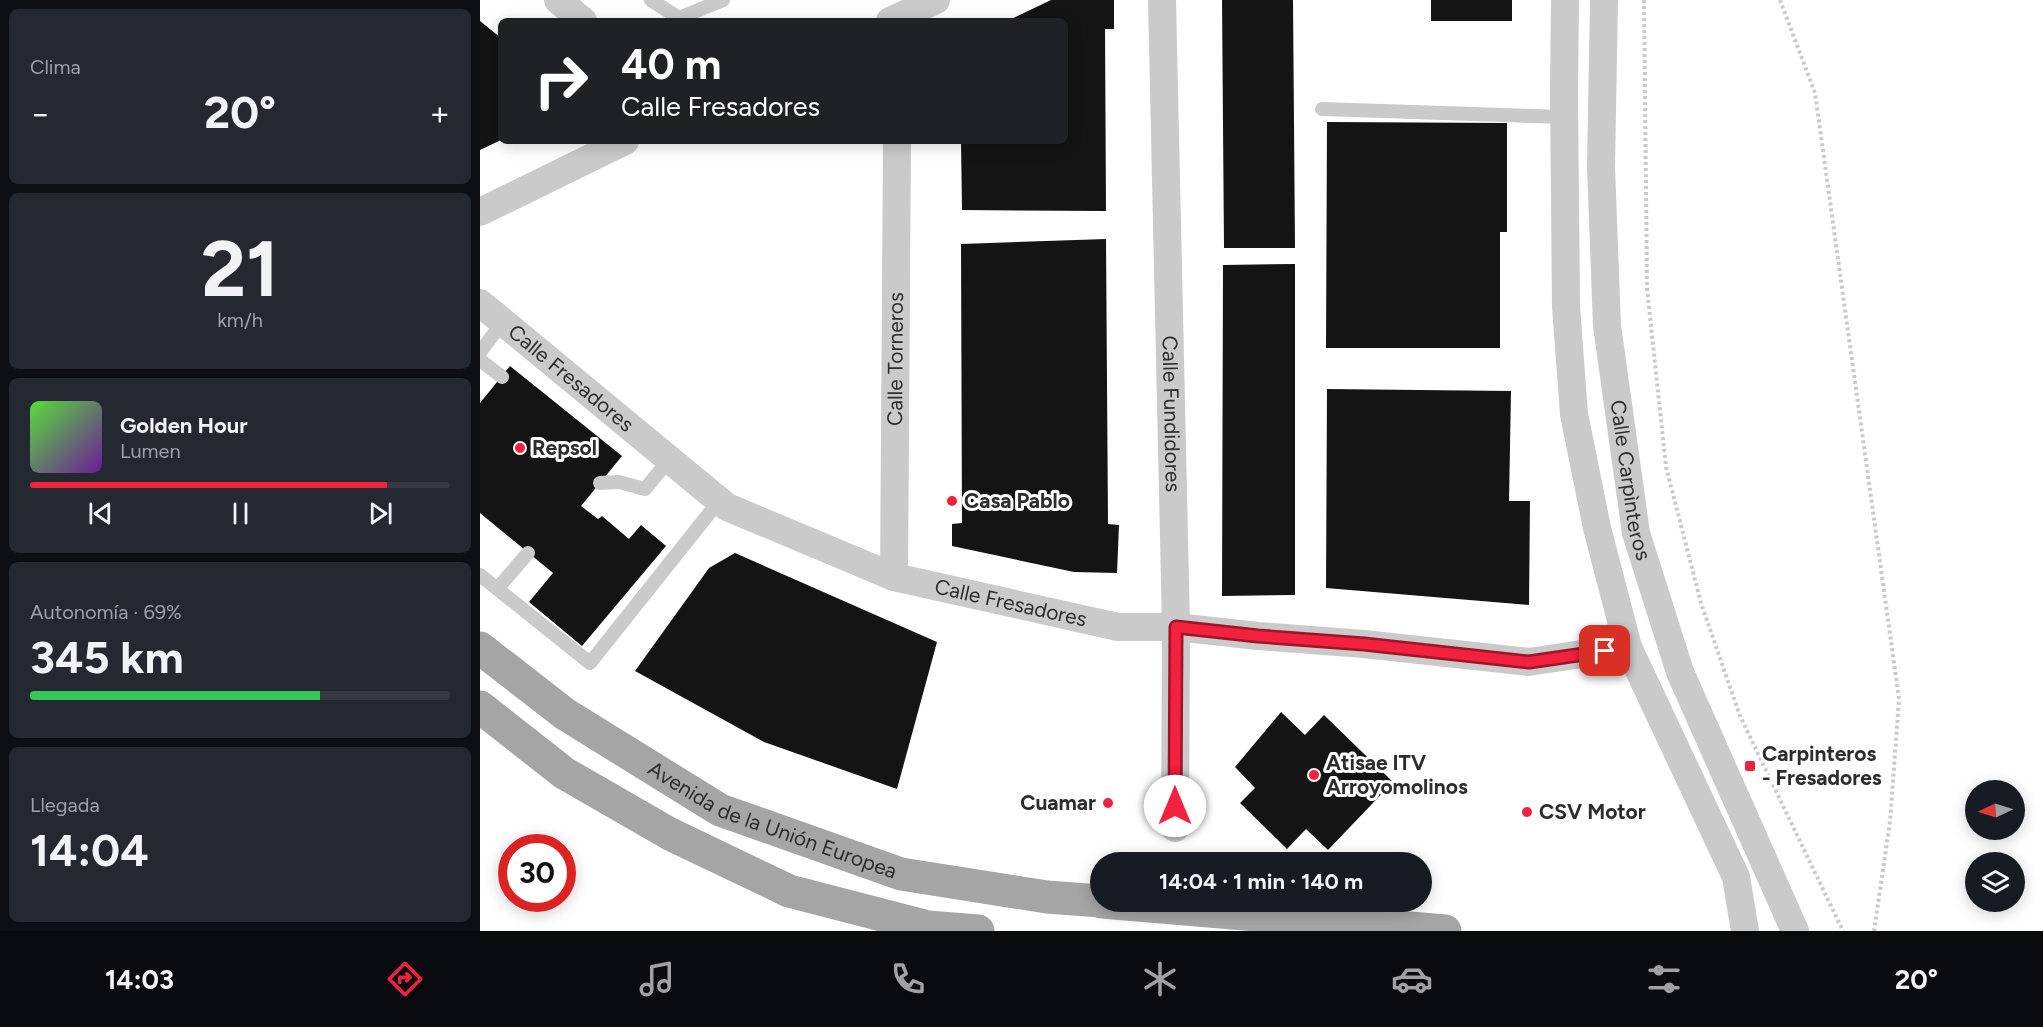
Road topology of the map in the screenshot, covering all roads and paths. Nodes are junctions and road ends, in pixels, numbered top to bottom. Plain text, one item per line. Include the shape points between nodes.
1 (558, 0) edge
2 (651, 0) edge
3 (723, 0) edge
4 (936, 0) edge
5 (1162, 0) edge
6 (1565, 0) edge
7 (1604, 0) edge
8 (1644, 0) edge
9 (1780, 0) edge
10 (896, 15) edge
11 (579, 18) edge
12 (1322, 109) dead end
13 (1564, 117) junction
14 (620, 144) edge
15 (897, 144) edge
16 (480, 212) edge
17 (480, 303) edge
18 (503, 322) junction
19 (480, 352) edge
20 (480, 360) edge
21 (502, 377) dead end
22 (669, 460) junction
23 (613, 467) dead end
24 (619, 482) junction
25 (600, 483) dead end
26 (719, 501) junction
27 (528, 553) dead end
28 (480, 576) edge
29 (894, 577) junction
30 (497, 589) junction
31 (1176, 627) junction
32 (1628, 647) junction
33 (480, 648) edge
34 (480, 706) edge
35 (1175, 828) dead end
36 (1090, 900) edge
37 (1227, 912) edge
38 (978, 931) edge
39 (1444, 931) edge
40 (1745, 931) edge
41 (1795, 931) edge
42 (1843, 931) edge
43 (1874, 931) edge

1 - 11 street
2 - 3 lane via 679,18
4 - 10 street
5 - 31 street, Calle Fundidores
6 - 13 street, Calle Carpìnteros
7 - 41 street, Calle Carpìnteros via 1601,167 1607,326 1636,533 1680,672
8 - 42 path via 1647,288 1666,467 1701,603 1740,716
9 - 43 path via 1815,93 1899,699 1890,822
12 - 13 lane
13 - 32 street, Calle Carpìnteros via 1566,307 1574,414 1597,528
14 - 16 street
15 - 29 street, Calle Torneros
17 - 18 street, Calle Fresadores
18 - 19 lane
18 - 22 street, Calle Fresadores
20 - 21 lane
22 - 24 lane via 645,489
22 - 26 street, Calle Fresadores
23 - 24 lane
24 - 25 lane
26 - 29 street, Calle Fresadores
26 - 30 lane via 590,663
27 - 30 lane
28 - 30 lane
29 - 31 street, Calle Fresadores via 1118,627
31 - 32 street, Calle Fresadores via 1529,662
31 - 35 street, Calle Fundidores
32 - 40 street, Calle Carpìnteros via 1736,877
33 - 36 main road, Avenida de la Unión Europea via 565,714 720,810 901,874
34 - 38 main road via 564,773 670,834 789,891 928,927
37 - 39 main road, Avenida de la Unión Europea

